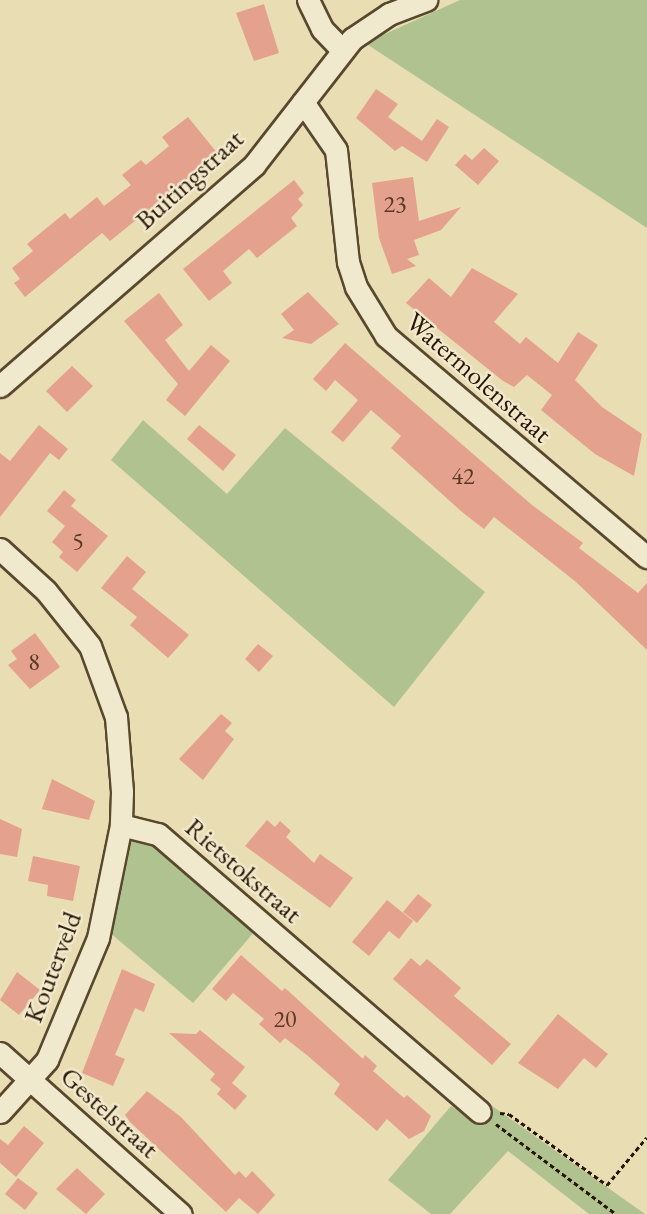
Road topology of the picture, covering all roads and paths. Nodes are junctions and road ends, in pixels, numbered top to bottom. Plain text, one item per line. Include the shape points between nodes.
1 (308, 0) edge
2 (426, 0) edge
3 (406, 3) edge
4 (342, 50) junction
5 (303, 102) junction
6 (0, 386) edge
7 (0, 549) edge
8 (647, 557) edge
9 (120, 825) junction
10 (0, 1053) edge
11 (31, 1080) junction
12 (0, 1112) edge
13 (480, 1112) junction
14 (647, 1137) edge
15 (181, 1214) edge
16 (616, 1214) edge

1 - 4 street via 322,28
2 - 3 street, Buitingstraat
3 - 4 street, Buitingstraat
4 - 5 street, Buitingstraat
5 - 6 street, Buitingstraat via 254,165
5 - 8 street, Watermolenstraat via 336,150 348,262 356,286 386,336
7 - 9 street via 77,626 100,667 116,717
9 - 11 street, Kouterveld via 98,938 47,1060
9 - 13 street, Rietstokstraat via 158,834
10 - 11 street, Gestelstraat
11 - 12 street, Kouterveld
11 - 15 street, Gestelstraat
13 - 14 path via 509,1114 607,1185
13 - 16 path

